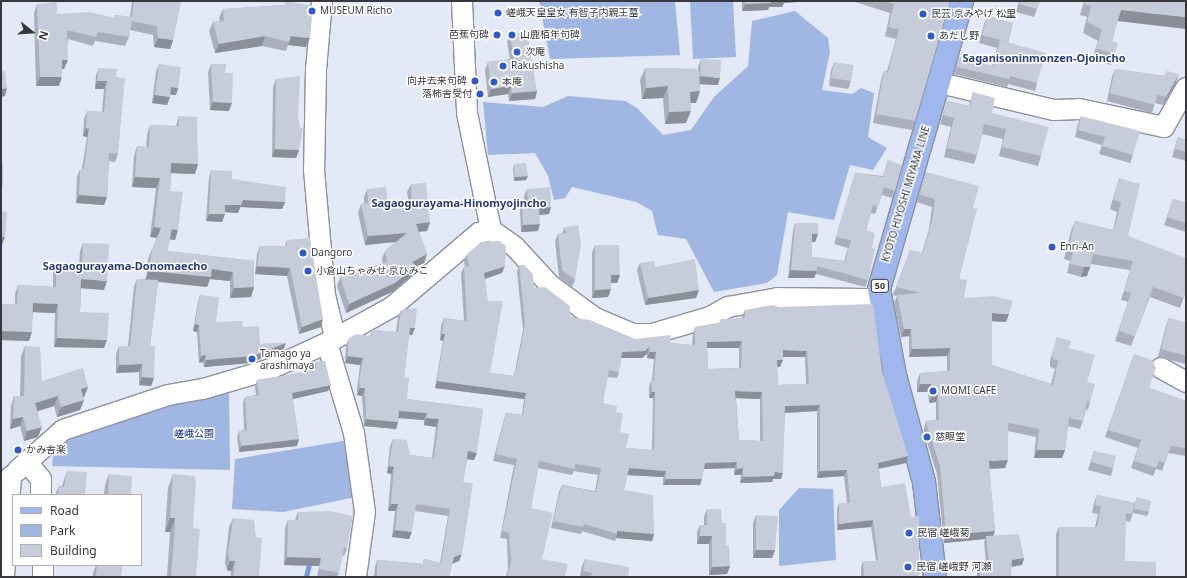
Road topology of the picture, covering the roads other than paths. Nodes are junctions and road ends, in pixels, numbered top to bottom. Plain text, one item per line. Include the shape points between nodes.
1 (322, 1) edge
2 (462, 1) edge
3 (962, 1) edge
4 (940, 84) junction
5 (1186, 88) edge
6 (491, 230) junction
7 (880, 299) junction
8 (331, 340) junction
9 (1161, 368) dead end
10 (1186, 382) edge
11 (27, 462) junction
12 (41, 494) edge
13 (43, 566) edge
14 (4, 576) dead end
15 (43, 577) edge
16 (356, 577) edge
17 (935, 577) edge

1 - 8 street via 316,70 314,170
2 - 6 street via 467,113
3 - 4 main road, KYOTO HIYOSHI MIYAMA LINE / 50
4 - 5 street via 1054,110 1079,109 1164,127
4 - 7 main road, KYOTO HIYOSHI MIYAMA LINE / 50 via 880,280
6 - 7 street via 515,247 550,285 595,318 633,334 652,334 710,317 728,307 778,298
6 - 8 street via 479,233 392,307
7 - 17 main road, KYOTO HIYOSHI MIYAMA LINE / 50 via 895,375 924,482
8 - 11 street via 268,370 203,389 168,395 63,430
8 - 16 street via 354,433 365,512
9 - 10 street
11 - 12 street via 41,479
11 - 14 street via 8,477
13 - 15 street

